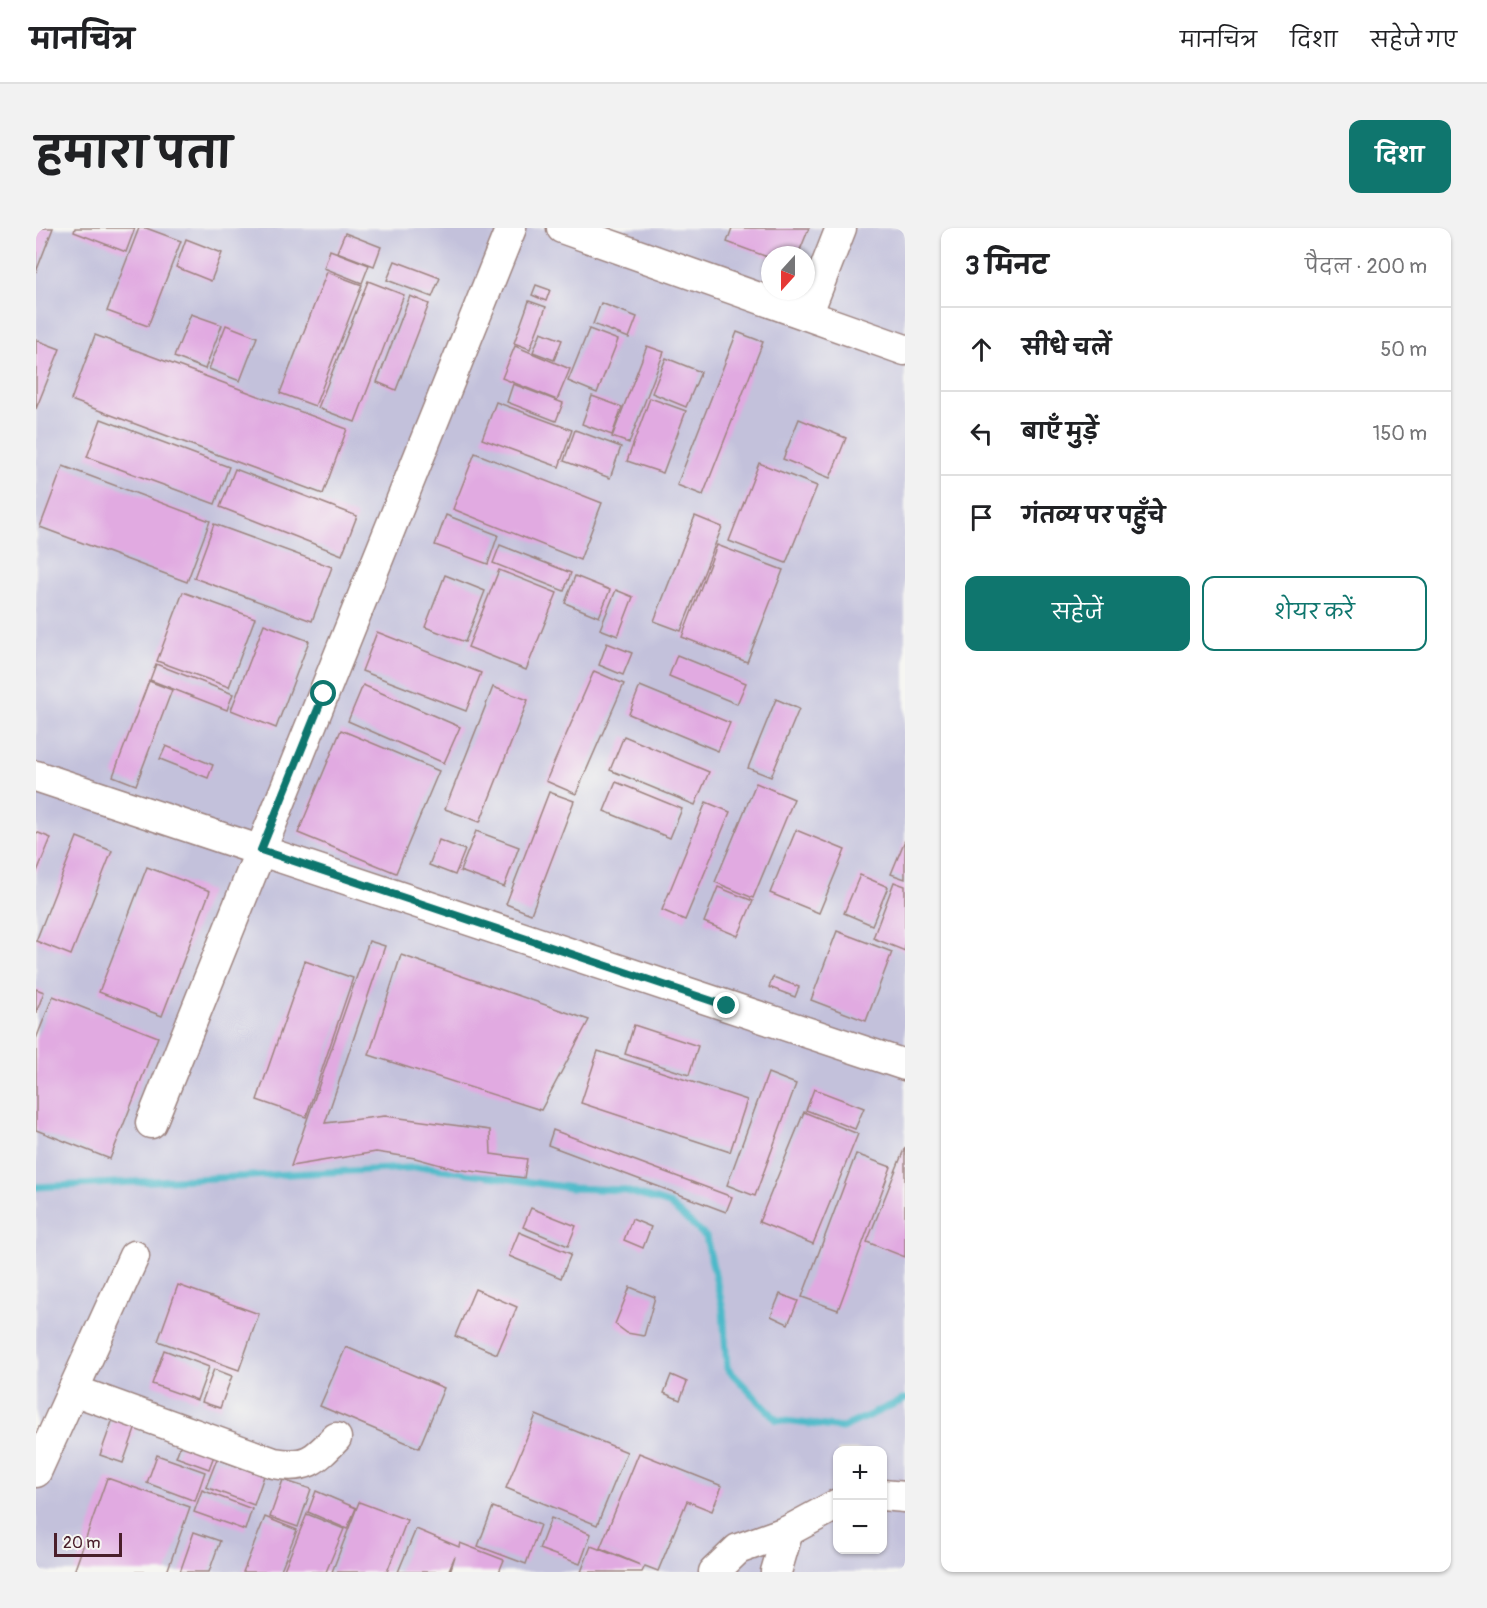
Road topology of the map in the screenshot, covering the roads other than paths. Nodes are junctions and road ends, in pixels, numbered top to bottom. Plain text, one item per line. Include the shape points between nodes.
1 (511, 228) edge
2 (562, 228) edge
3 (841, 228) edge
4 (807, 315) junction
5 (905, 350) edge
6 (36, 776) edge
7 (261, 850) junction
8 (905, 1065) edge
9 (151, 1124) dead end
10 (134, 1256) dead end
11 (74, 1390) junction
12 (336, 1438) dead end
13 (36, 1472) edge
14 (887, 1495) edge
15 (905, 1497) edge
16 (833, 1506) edge
17 (788, 1531) junction
18 (714, 1572) edge
19 (777, 1572) edge

1 - 7 street
2 - 4 street
3 - 4 street
4 - 5 street
6 - 7 street
7 - 8 street
7 - 9 street
10 - 11 street
11 - 12 street via 274,1463 305,1464
11 - 13 street
14 - 15 street
16 - 17 street
17 - 18 street via 738,1549
17 - 19 street

